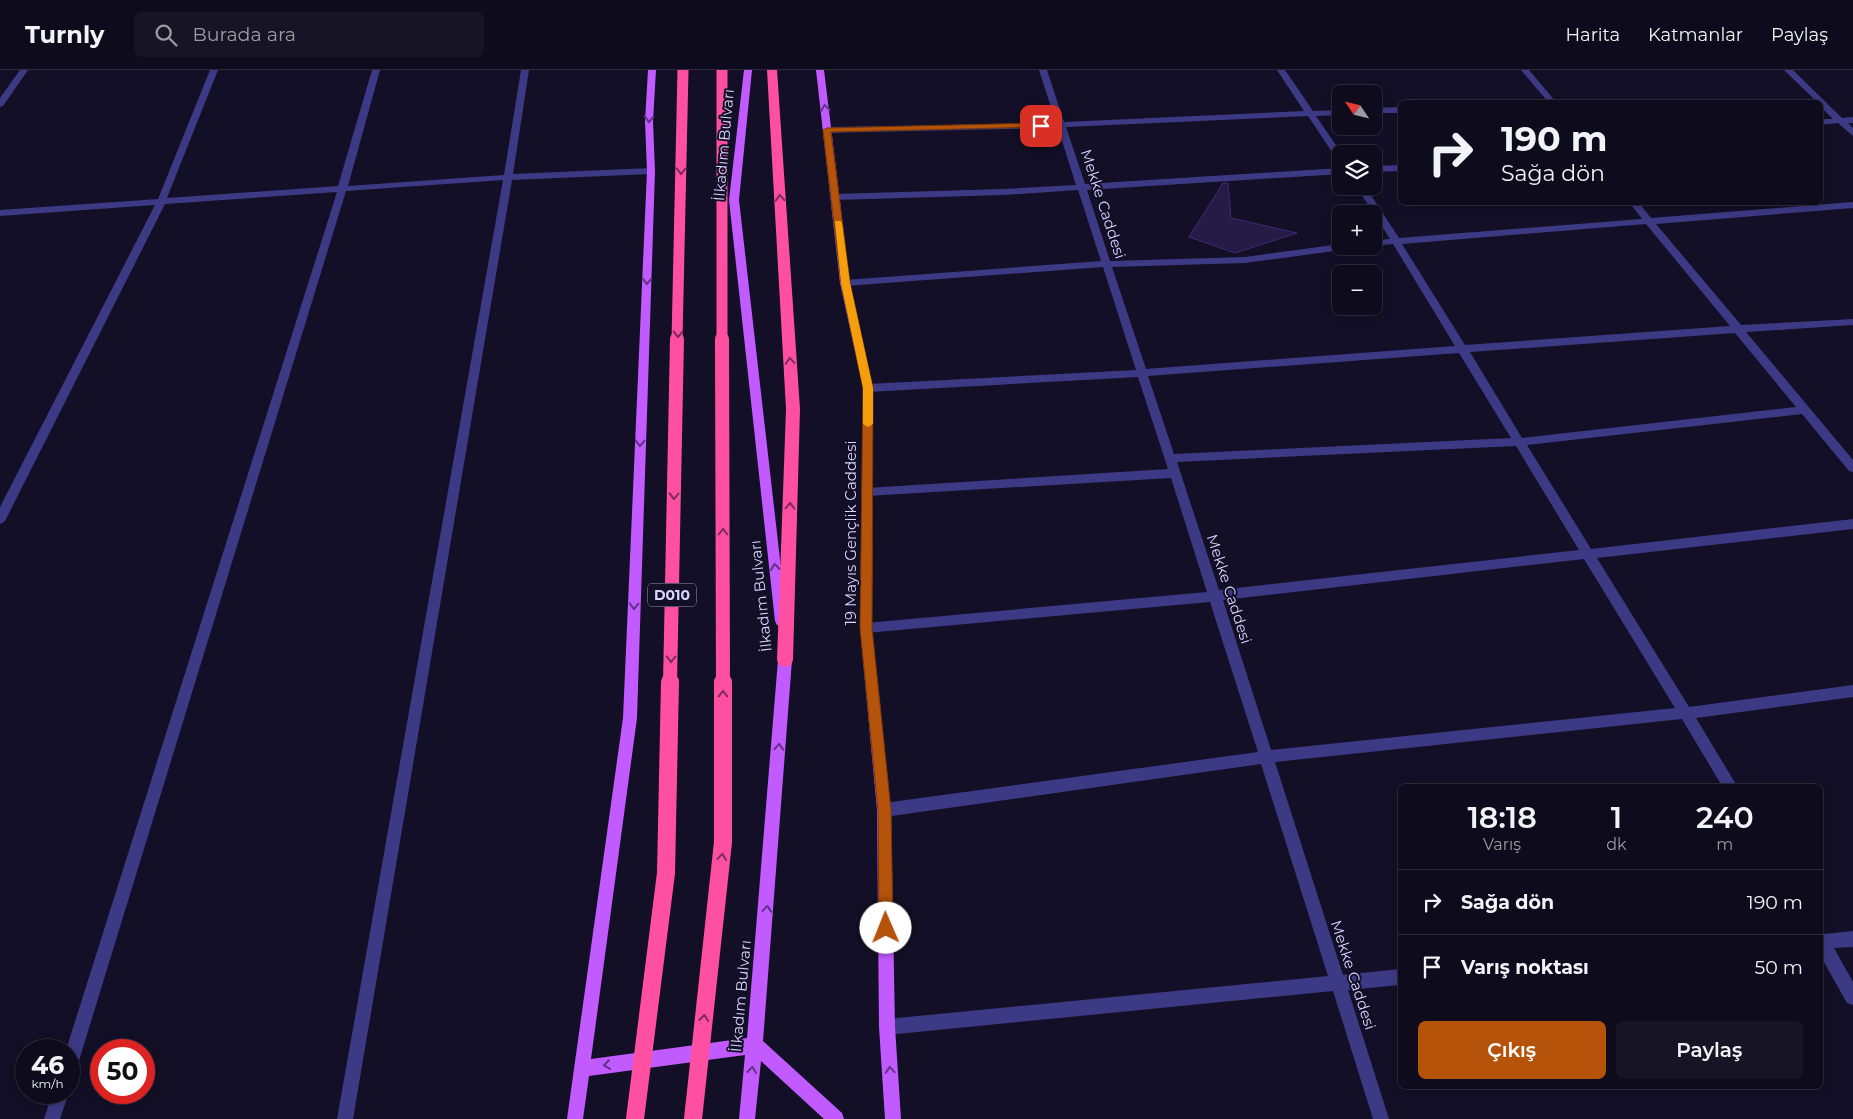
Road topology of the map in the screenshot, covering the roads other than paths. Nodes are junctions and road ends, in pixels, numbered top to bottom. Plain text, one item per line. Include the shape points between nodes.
1 (24, 70) edge
2 (214, 70) edge
3 (376, 70) edge
4 (525, 70) edge
5 (652, 70) edge
6 (683, 70) edge
7 (722, 70) edge
8 (748, 70) edge
9 (772, 70) edge
10 (820, 70) edge
11 (1043, 70) edge
12 (1282, 70) edge
13 (1525, 70) edge
14 (1788, 70) edge
15 (1550, 100) edge
16 (1819, 100) edge
17 (0, 104) edge
18 (1823, 104) edge
19 (1398, 110) edge
20 (1382, 111) edge
21 (1332, 113) edge
22 (1311, 114) junction
23 (1840, 120) junction
24 (1853, 120) edge
25 (1823, 122) edge
26 (1060, 125) junction
27 (827, 130) junction
28 (1853, 134) edge
29 (1332, 146) edge
30 (1398, 168) edge
31 (1382, 169) edge
32 (651, 171) junction
33 (1332, 173) edge
34 (508, 177) junction
35 (1081, 187) junction
36 (342, 189) junction
37 (1366, 195) edge
38 (835, 197) junction
39 (161, 202) junction
40 (1636, 205) edge
41 (1853, 205) edge
42 (0, 213) edge
43 (1648, 220) junction
44 (1395, 240) junction
45 (1382, 242) edge
46 (1332, 248) edge
47 (1106, 264) junction
48 (845, 283) junction
49 (1853, 322) edge
50 (1737, 329) junction
51 (1462, 349) junction
52 (1141, 373) junction
53 (868, 388) junction
54 (1805, 410) junction
55 (1519, 442) junction
56 (1170, 458) junction
57 (1853, 468) edge
58 (1174, 473) junction
59 (867, 492) junction
60 (0, 518) edge
61 (1853, 524) edge
62 (1588, 553) junction
63 (1214, 596) junction
64 (866, 628) junction
65 (786, 660) junction
66 (1853, 691) edge
67 (1686, 713) junction
68 (1266, 757) junction
69 (1729, 784) edge
70 (884, 810) junction
71 (1853, 939) edge
72 (1823, 941) edge
73 (1823, 946) edge
74 (1398, 977) edge
75 (1338, 982) junction
76 (1853, 997) edge
77 (888, 1027) junction
78 (78, 1039) edge
79 (754, 1045) junction
80 (582, 1069) junction
81 (57, 1104) edge
82 (52, 1119) edge
83 (345, 1119) edge
84 (575, 1119) edge
85 (635, 1119) edge
86 (693, 1119) edge
87 (747, 1119) edge
88 (836, 1119) edge
89 (893, 1119) edge
90 (1381, 1119) edge

1 - 17 street
2 - 39 street
3 - 36 street
4 - 34 street
5 -> 32 main road via 649,120
6 -> 85 highway, D010, bridge via 666,873
86 -> 7 highway, İlkadım Bulvarı, bridge via 723,842
65 -> 8 main road, İlkadım Bulvarı via 734,200
65 -> 9 highway via 793,409
27 -> 10 main road, 19 Mayıs Gençlik Caddesi
11 - 26 street, Mekke Caddesi
12 - 22 street
13 - 15 street
14 - 16 street
18 - 23 street
19 - 20 street
21 - 22 street
22 - 26 street
22 - 29 street
23 - 24 street
23 - 25 street
23 - 28 street
26 - 27 street
26 - 35 street, Mekke Caddesi
27 - 38 main road, 19 Mayıs Gençlik Caddesi
30 - 31 street
32 - 34 street
32 -> 80 main road via 630,718
33 - 35 street
34 - 36 street
34 - 83 street
35 - 38 street
35 - 47 street, Mekke Caddesi
36 - 39 street
36 - 78 street
37 - 44 street
38 - 48 main road, 19 Mayıs Gençlik Caddesi
39 - 42 street
39 - 60 street
40 - 43 street
41 - 43 street
43 - 44 street
43 - 50 street
44 - 45 street
44 - 51 street
46 - 47 street via 1246,260
47 - 48 street
47 - 52 street, Mekke Caddesi
48 - 53 main road, 19 Mayıs Gençlik Caddesi
49 - 50 street
50 - 51 street
50 - 54 street
51 - 52 street
51 - 55 street
52 - 53 street
52 - 56 street, Mekke Caddesi
53 - 59 main road, 19 Mayıs Gençlik Caddesi
54 - 55 street
54 - 57 street
55 - 56 street
55 - 62 street
56 - 58 street, Mekke Caddesi
58 - 59 street
58 - 63 street, Mekke Caddesi
59 - 64 main road, 19 Mayıs Gençlik Caddesi
61 - 62 street
62 - 63 street
62 - 67 street
63 - 64 street
63 - 68 street, Mekke Caddesi
64 - 70 main road, 19 Mayıs Gençlik Caddesi
79 -> 65 main road, İlkadım Bulvarı
66 - 67 street
67 - 68 street
67 - 69 street
68 - 70 street
68 - 75 street, Mekke Caddesi
70 - 77 main road, 19 Mayıs Gençlik Caddesi
71 - 72 street
73 - 76 street
74 - 75 street
75 - 77 street
75 - 90 street, Mekke Caddesi
89 -> 77 main road, 19 Mayıs Gençlik Caddesi
79 -> 80 main road
87 -> 79 main road, İlkadım Bulvarı
79 - 88 main road
80 - 84 main road
81 - 82 street

